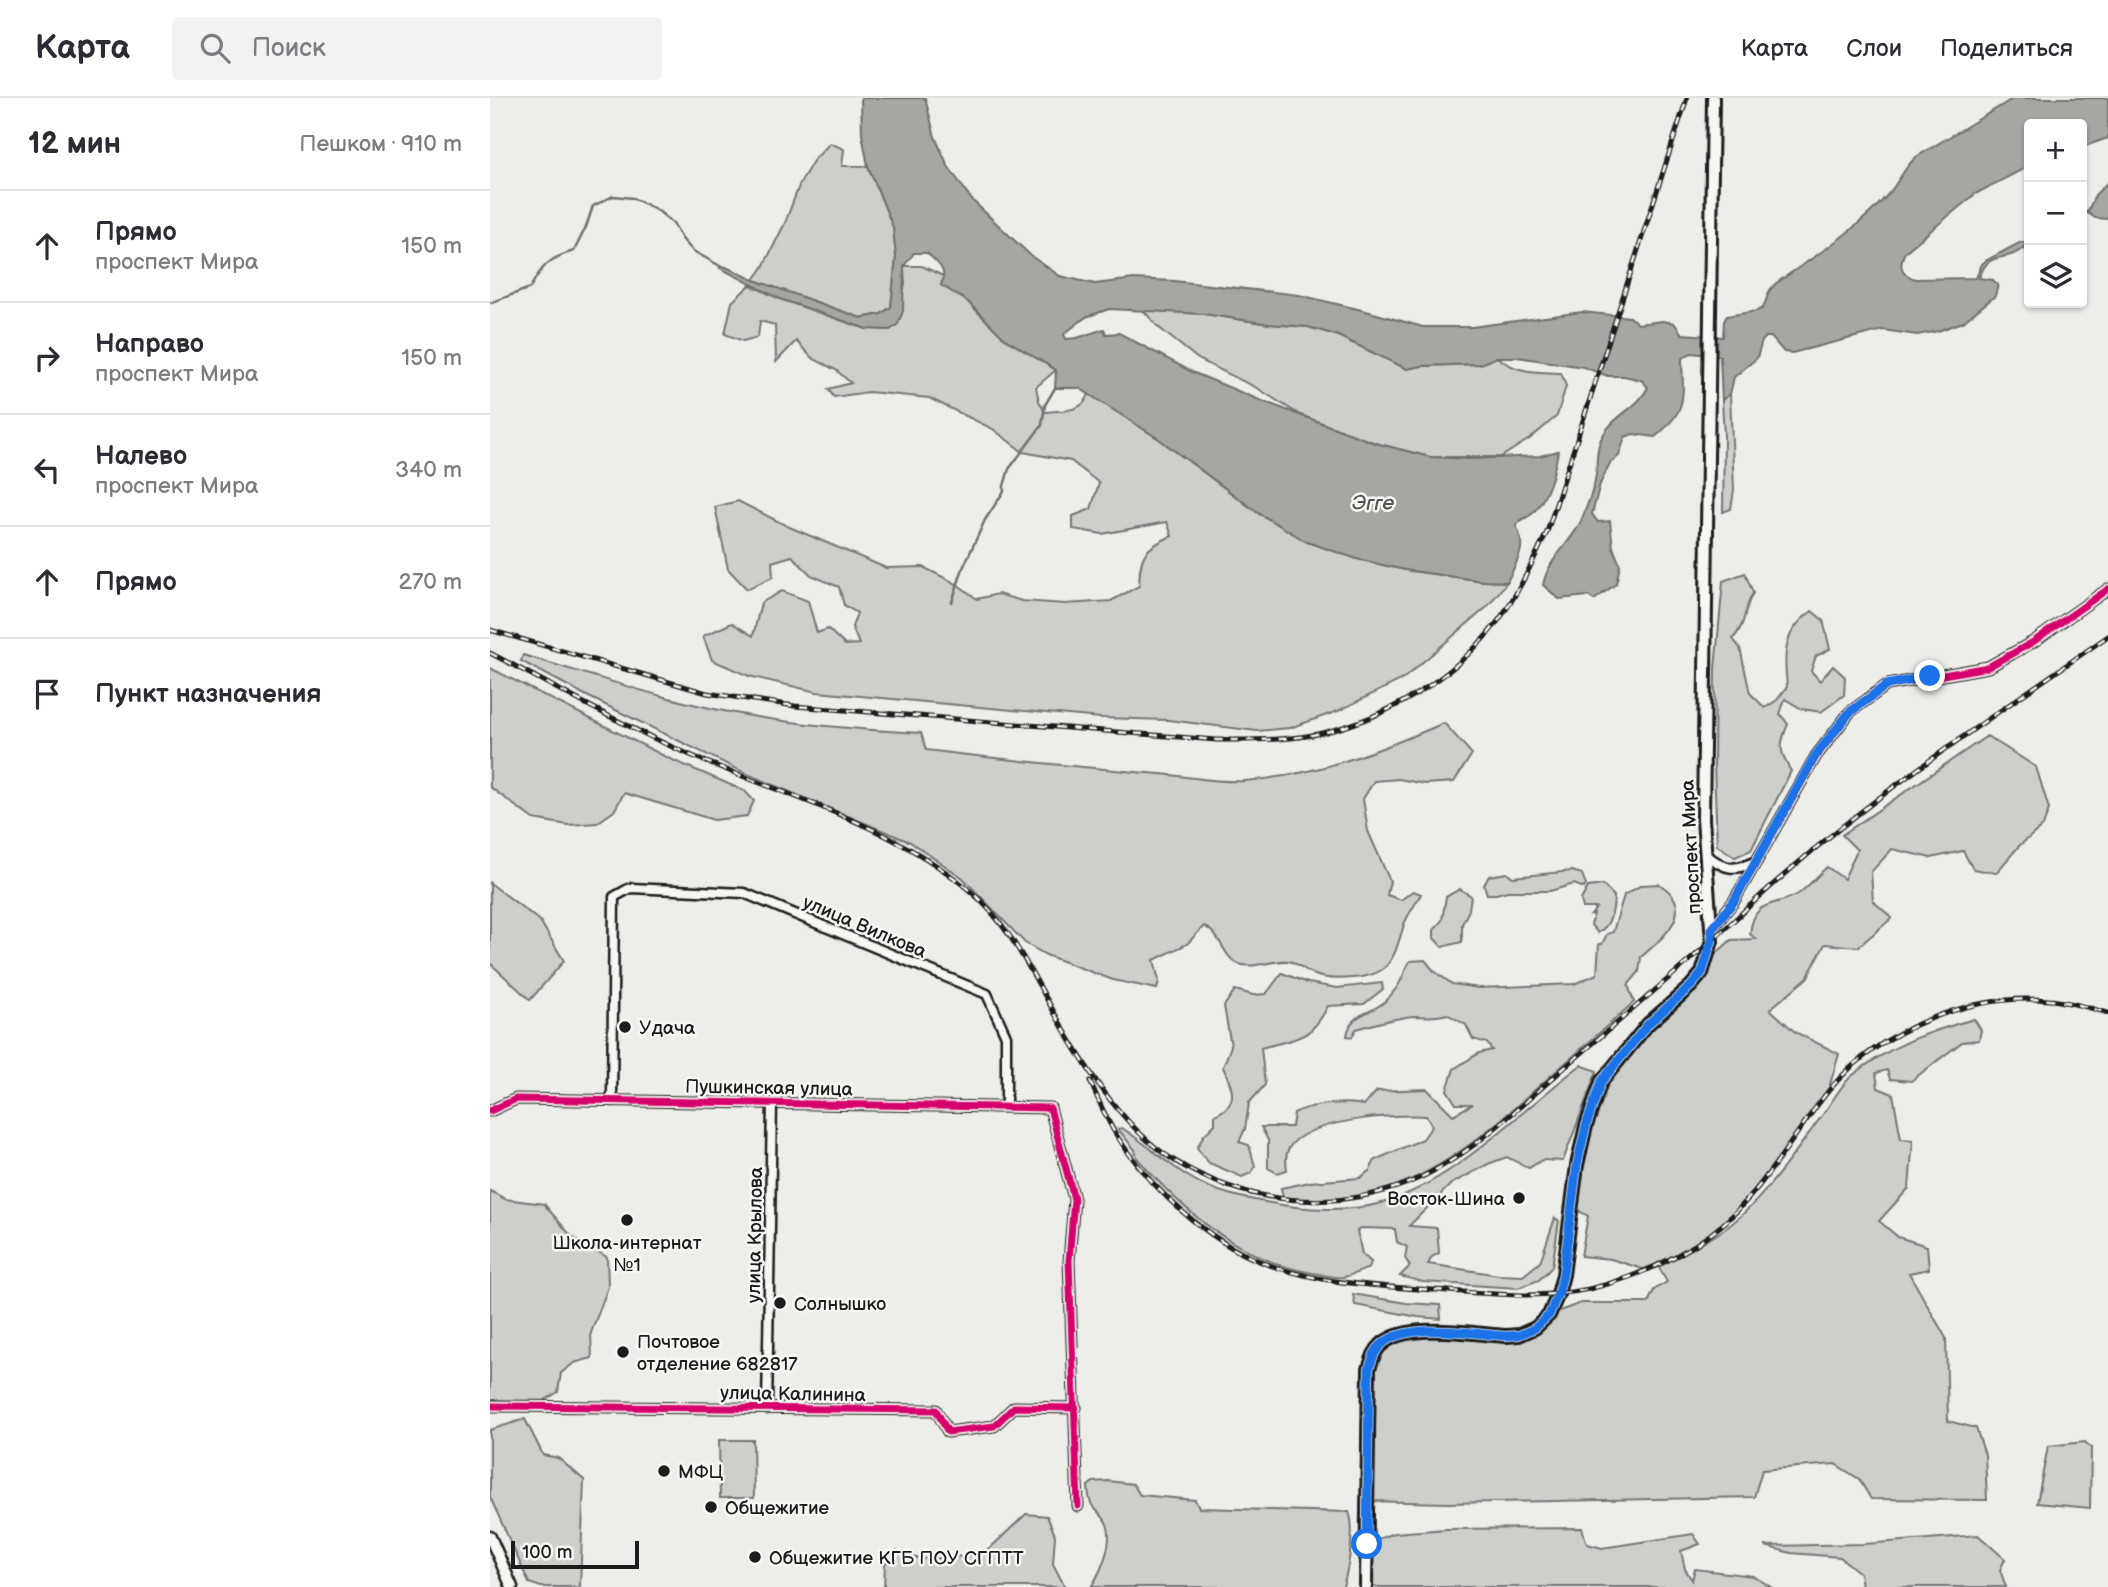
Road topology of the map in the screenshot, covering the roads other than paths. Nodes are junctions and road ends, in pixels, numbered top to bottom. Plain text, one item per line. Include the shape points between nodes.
1 (1713, 98) edge
2 (2108, 589) edge
3 (1705, 854) junction
4 (1757, 861) junction
5 (1712, 929) junction
6 (612, 1101) junction
7 (772, 1103) junction
8 (1006, 1107) junction
9 (490, 1111) edge
10 (490, 1406) edge
11 (1076, 1408) junction
12 (767, 1409) junction
13 (1078, 1506) dead end
14 (490, 1537) edge
15 (512, 1587) edge
16 (1366, 1587) edge

1 - 3 main road, проспект Мира
2 - 4 street via 2033,642 1987,667 1887,685 1850,712 1815,756
3 - 4 street via 1721,866 1738,869
3 - 5 main road, проспект Мира
4 - 5 street
5 - 16 main road, проспект Мира via 1702,973 1648,1024 1601,1082 1577,1165 1563,1275 1549,1315 1519,1335 1413,1330 1397,1335 1374,1353 1369,1369
6 - 7 street, Пушкинская улица
6 - 8 street, улица Вилкова via 614,897 630,888 744,893 987,994 1006,1036
6 - 9 street, Пушкинская улица via 516,1099
7 - 8 street, Пушкинская улица
7 - 12 street, улица Крылова
8 - 11 street, Пушкинская улица via 1050,1108 1074,1199 1069,1261
10 - 12 street, улица Калинина
11 - 12 street, улица Калинина via 1014,1407 994,1426 948,1432 936,1410
11 - 13 street
14 - 15 street

